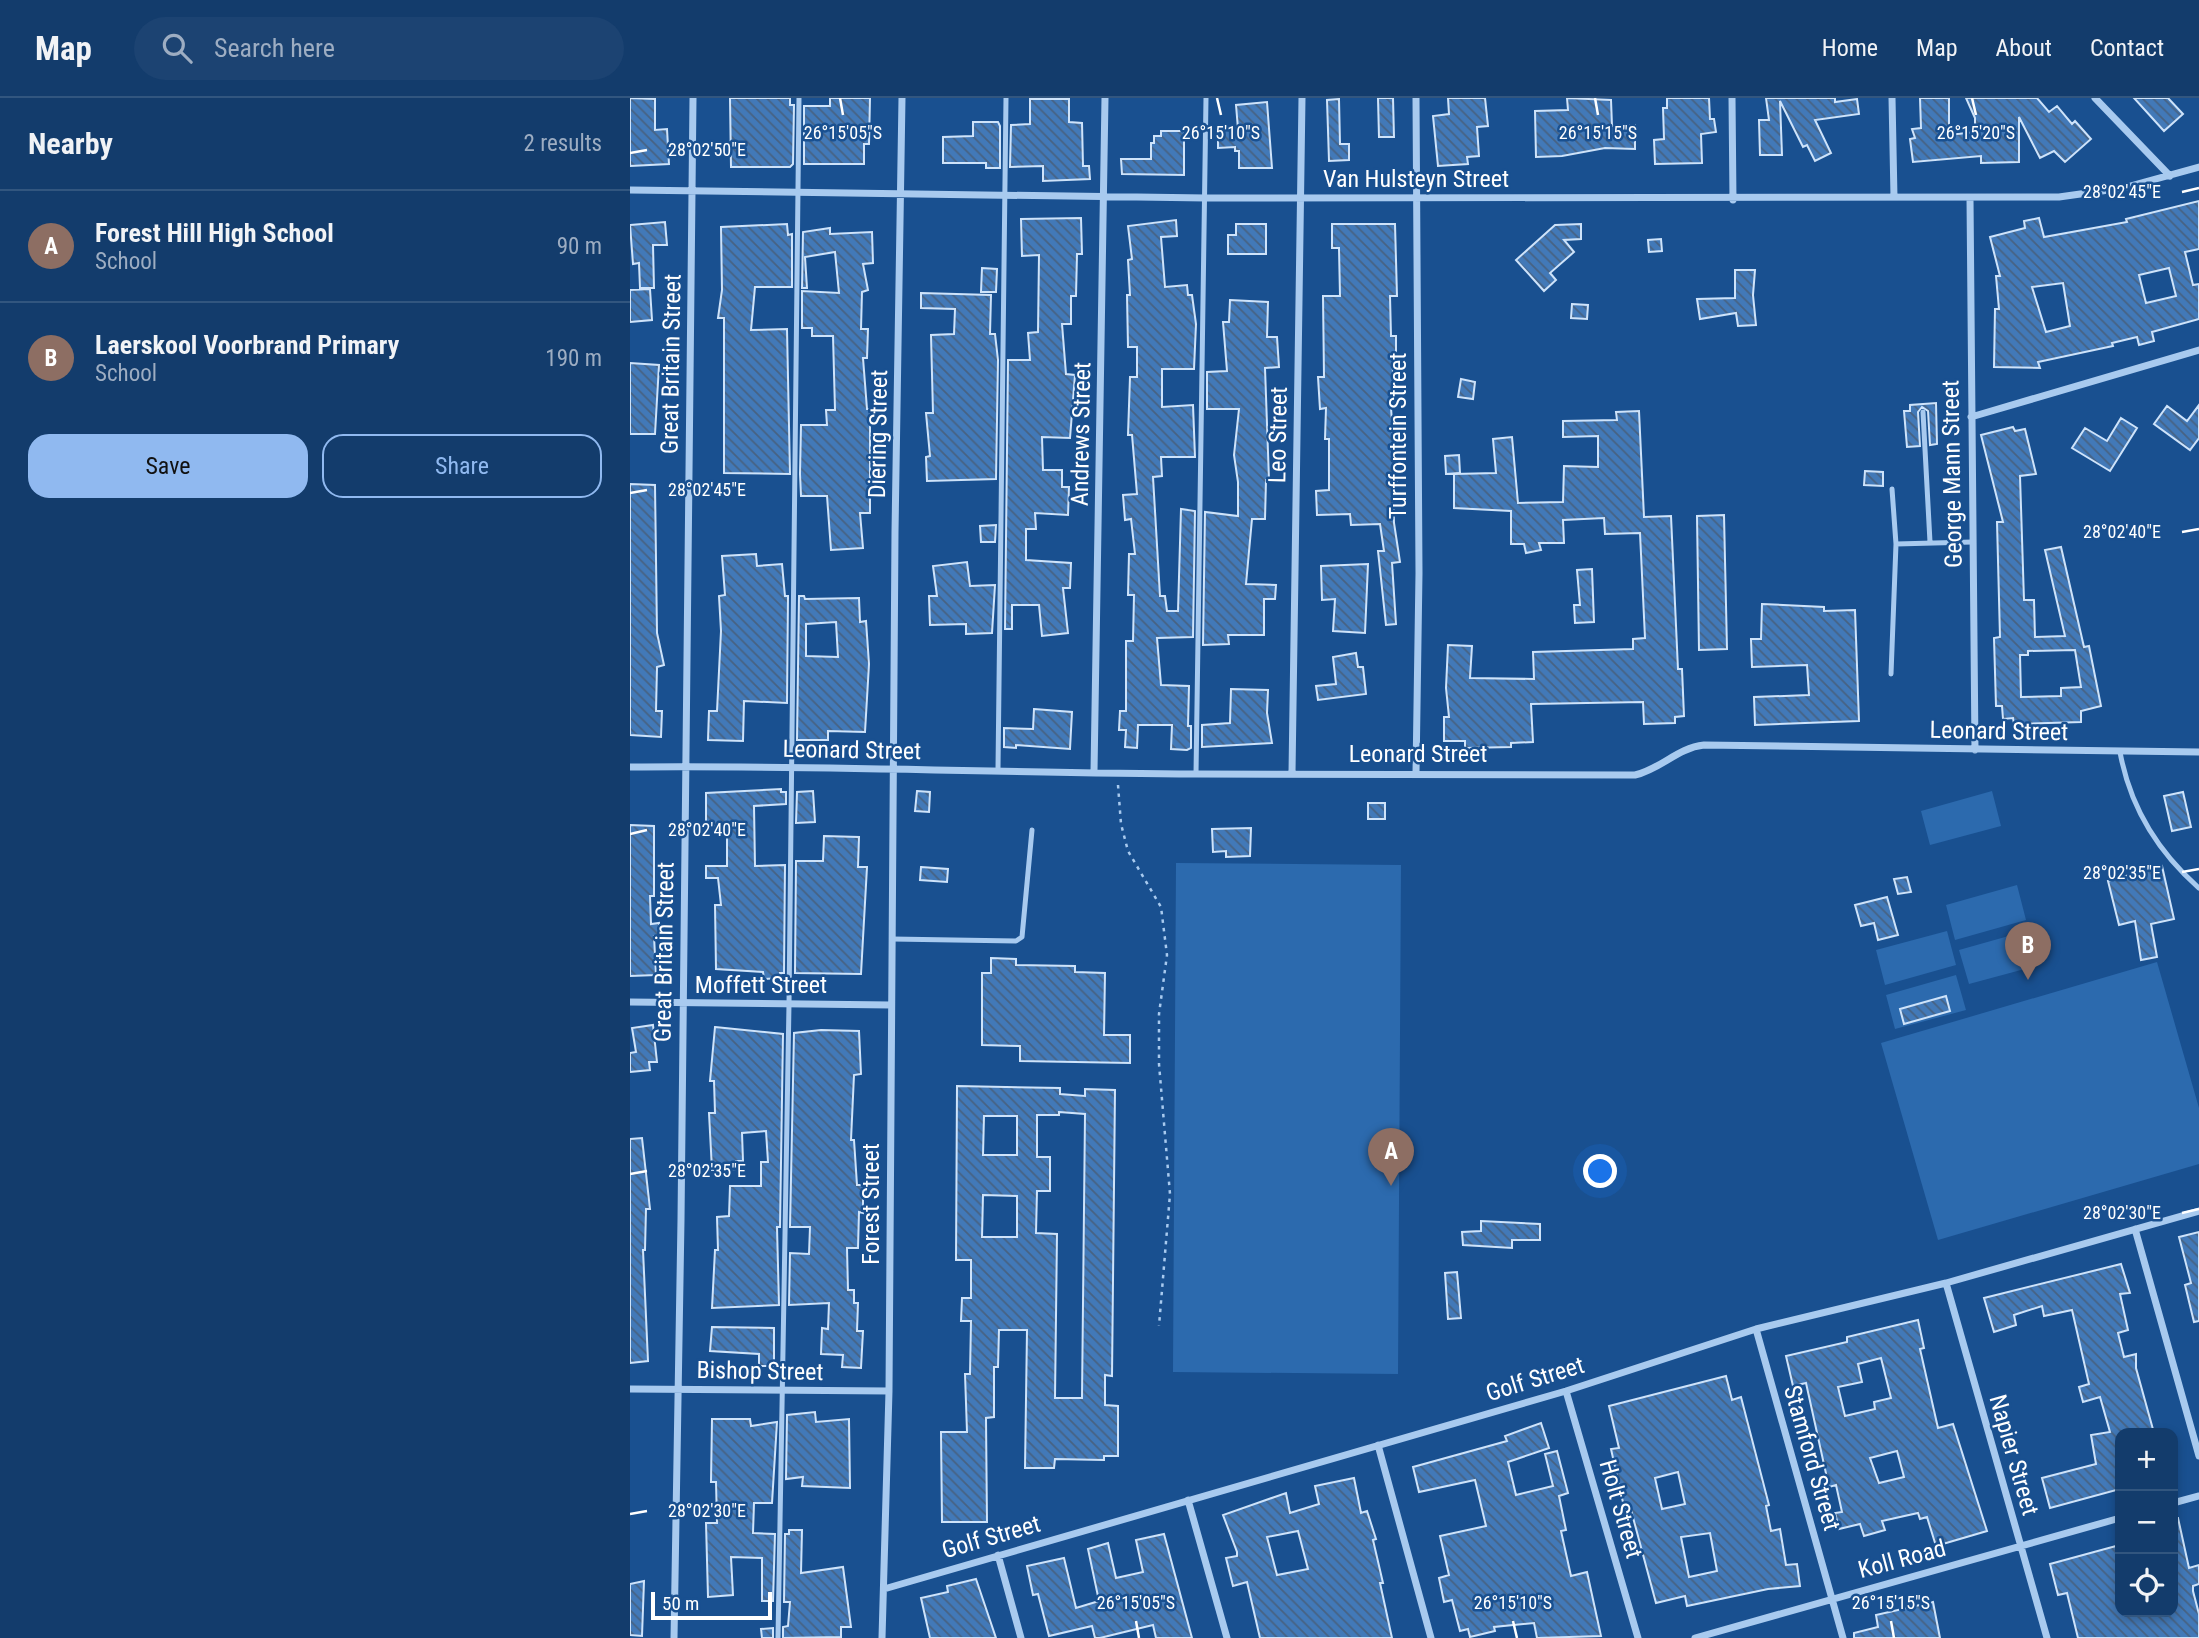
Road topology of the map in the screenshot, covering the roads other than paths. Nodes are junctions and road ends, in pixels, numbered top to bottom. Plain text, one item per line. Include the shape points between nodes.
1 (693, 98) edge
2 (799, 98) edge
3 (902, 98) edge
4 (1006, 98) edge
5 (1105, 98) edge
6 (1206, 98) edge
7 (1302, 98) edge
8 (1416, 98) edge
9 (1732, 98) edge
10 (1892, 98) edge
11 (2095, 98) edge
12 (2199, 167) edge
13 (2170, 176) junction
14 (630, 190) edge
15 (692, 192) junction
16 (797, 192) junction
17 (902, 194) junction
18 (1006, 196) junction
19 (1104, 197) junction
20 (1894, 197) junction
21 (1206, 198) junction
22 (1301, 198) junction
23 (1969, 198) junction
24 (1416, 199) junction
25 (1733, 200) junction
26 (2199, 350) edge
27 (1923, 412) dead end
28 (1971, 417) junction
29 (1892, 489) dead end
30 (1930, 542) junction
31 (1972, 542) junction
32 (1896, 544) junction
33 (1891, 674) dead end
34 (1975, 750) junction
35 (2120, 752) junction
36 (2199, 752) edge
37 (630, 767) edge
38 (685, 767) junction
39 (791, 768) junction
40 (998, 769) junction
41 (895, 771) junction
42 (1094, 772) junction
43 (1292, 773) junction
44 (1416, 773) junction
45 (1196, 774) junction
46 (1032, 830) dead end
47 (2199, 888) edge
48 (892, 939) junction
49 (630, 1002) edge
50 (682, 1003) junction
51 (789, 1004) junction
52 (891, 1005) junction
53 (2199, 1211) edge
54 (2135, 1229) junction
55 (1946, 1283) junction
56 (1756, 1329) junction
57 (630, 1389) edge
58 (677, 1389) junction
59 (783, 1391) junction
60 (889, 1391) junction
61 (1566, 1391) junction
62 (1378, 1445) junction
63 (2199, 1456) edge
64 (2199, 1496) edge
65 (1188, 1500) junction
66 (2178, 1502) edge
67 (2115, 1519) edge
68 (2020, 1546) junction
69 (998, 1555) junction
70 (884, 1589) junction
71 (1831, 1599) junction
72 (674, 1638) edge
73 (778, 1638) edge
74 (882, 1638) edge
75 (1021, 1638) edge
76 (1227, 1638) edge
77 (1431, 1638) edge
78 (1638, 1638) edge
79 (1695, 1638) edge
80 (1843, 1638) edge
81 (2047, 1638) edge

1 - 15 street, Great Britain Street
2 - 16 lane
3 - 17 street, Diering Street
4 - 18 lane
5 - 19 street, Andrews Street
6 - 21 lane
7 - 22 street, Leo Street
8 - 24 street, Turffontein Street
9 - 25 street
10 - 20 street
11 - 13 street
12 - 13 street, Van Hulsteyn Street
13 - 23 street, Van Hulsteyn Street via 2080,196
14 - 15 street, Van Hulsteyn Street
15 - 16 street, Van Hulsteyn Street
15 - 38 street, Great Britain Street
16 - 17 street, Van Hulsteyn Street
16 - 39 lane
17 - 18 street, Van Hulsteyn Street
17 - 41 street, Diering Street
18 - 19 street, Van Hulsteyn Street
18 - 40 lane
19 - 21 street, Van Hulsteyn Street
19 - 42 street, Andrews Street
20 - 23 street, Van Hulsteyn Street
20 - 25 street, Van Hulsteyn Street
21 - 22 street, Van Hulsteyn Street
21 - 45 lane
22 - 24 street, Van Hulsteyn Street
22 - 43 street, Leo Street
23 - 28 street, George Mann Street
24 - 25 street, Van Hulsteyn Street
24 - 44 street, Turffontein Street
26 - 28 street
27 - 30 lane
28 - 31 street, George Mann Street
29 - 32 lane
30 - 31 lane
30 - 32 lane
31 - 34 street, George Mann Street
32 - 33 lane
34 - 35 street, Leonard Street
34 - 44 street, Leonard Street via 1704,745 1683,749 1635,775
35 - 36 street, Leonard Street
35 - 47 lane via 2136,807 2151,835
37 - 38 street, Leonard Street
38 - 39 street, Leonard Street
38 - 50 street, Great Britain Street
39 - 41 street, Leonard Street
39 - 51 lane
40 - 41 street, Leonard Street
40 - 42 street, Leonard Street
41 - 48 street, Forest Street
42 - 45 street, Leonard Street
43 - 44 street, Leonard Street
43 - 45 street, Leonard Street
46 - 48 lane via 1022,937 1016,941
48 - 52 street, Forest Street
49 - 50 street, Moffett Street
50 - 51 street, Moffett Street
50 - 58 street, Great Britain Street
51 - 52 street, Moffett Street
51 - 59 lane
52 - 60 street, Forest Street
53 - 54 street, Golf Street
54 - 55 street, Golf Street
54 - 63 street
55 - 56 street, Golf Street
55 - 68 street, Napier Street
56 - 61 street, Golf Street
56 - 71 street, Stamford Street
57 - 58 street, Bishop Street
58 - 59 street, Bishop Street
58 - 72 street, Great Britain Street
59 - 60 street, Bishop Street
59 - 73 lane
60 - 70 street, Forest Street
61 - 62 street, Golf Street
61 - 78 street, Holt Street
62 - 65 street, Golf Street
62 - 77 street
64 - 66 street
65 - 69 street, Golf Street
65 - 76 street
67 - 68 street, Koll Road
68 - 71 street, Koll Road
68 - 81 street, Napier Street
69 - 70 street, Golf Street
69 - 75 street
70 - 74 street, Forest Street
71 - 79 street, Koll Road
71 - 80 street, Stamford Street

